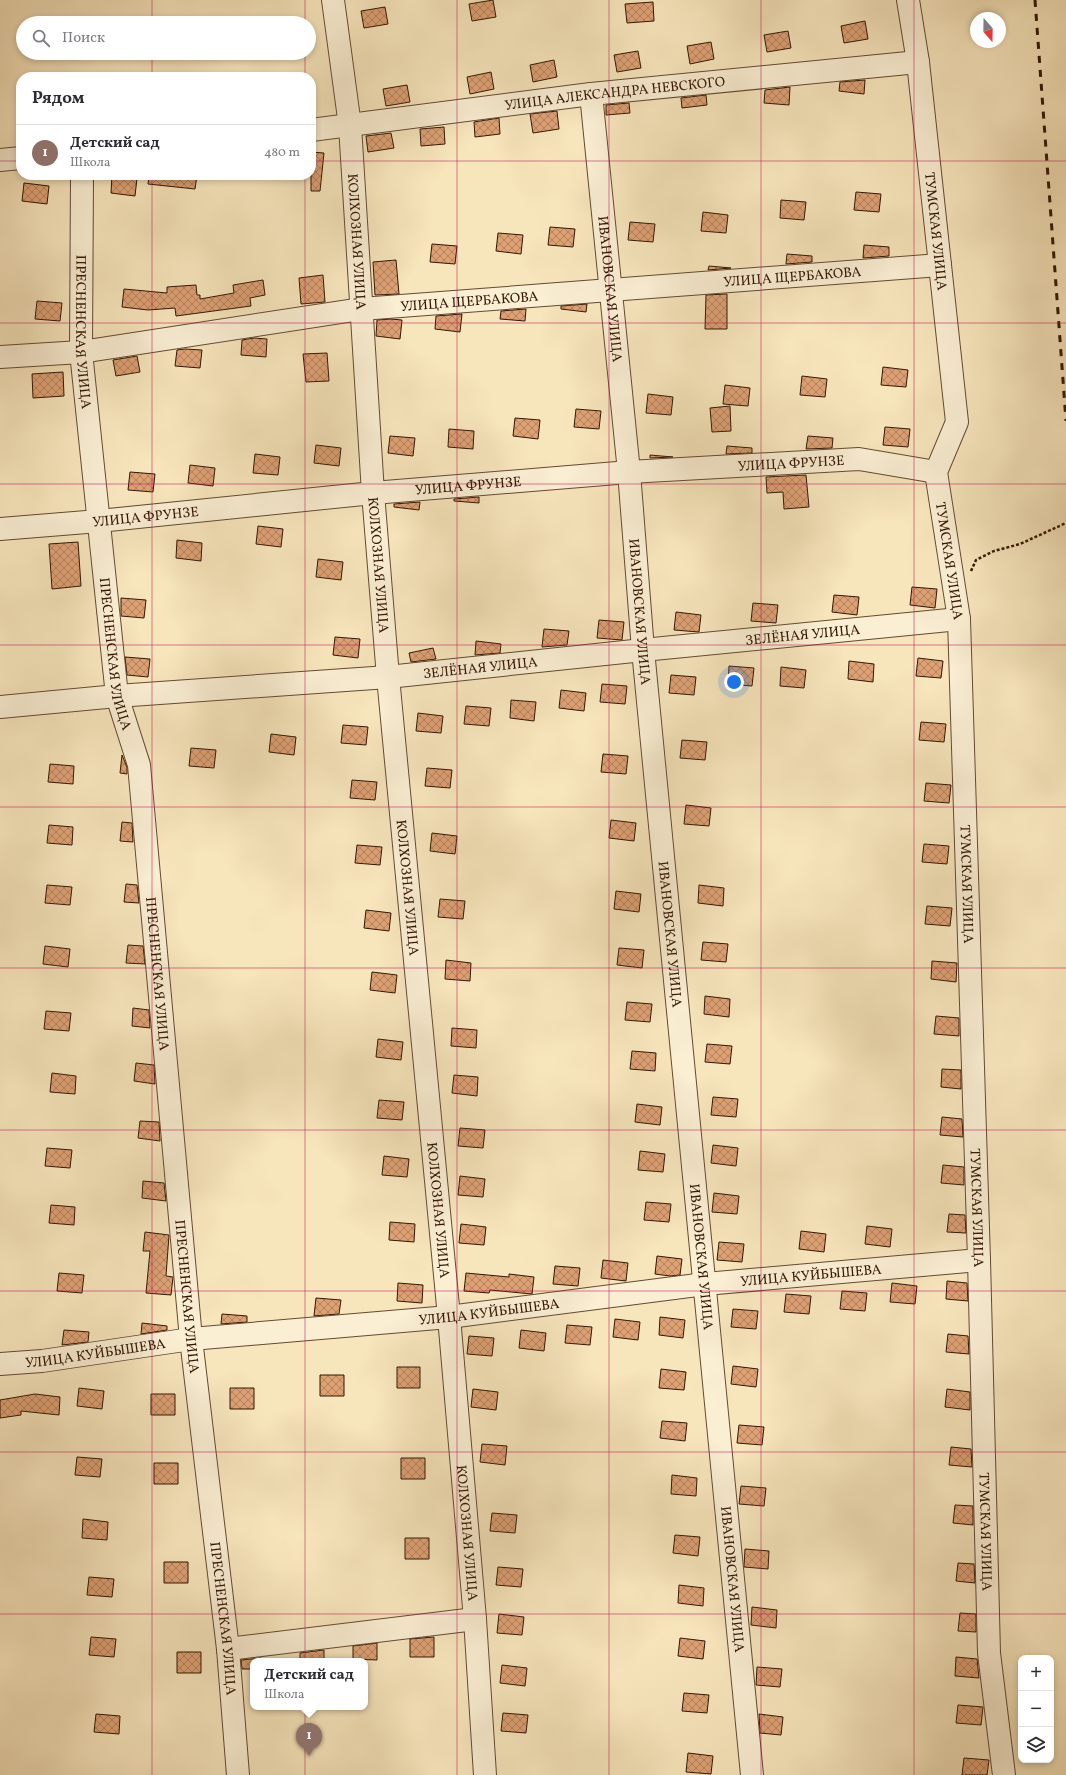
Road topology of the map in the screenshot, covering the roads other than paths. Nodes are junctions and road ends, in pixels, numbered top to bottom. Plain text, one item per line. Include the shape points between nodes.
1 (333, 0) edge
2 (908, 0) edge
3 (918, 62) junction
4 (591, 94) junction
5 (350, 126) junction
6 (316, 129) edge
7 (16, 158) edge
8 (0, 160) edge
9 (82, 180) edge
10 (940, 265) junction
11 (612, 289) junction
12 (361, 309) junction
13 (81, 352) junction
14 (0, 357) edge
15 (629, 472) junction
16 (936, 472) junction
17 (373, 493) junction
18 (99, 521) junction
19 (0, 529) edge
20 (959, 619) junction
21 (643, 650) junction
22 (388, 677) junction
23 (117, 696) junction
24 (0, 707) edge
25 (979, 1260) junction
26 (705, 1284) junction
27 (449, 1317) junction
28 (191, 1339) junction
29 (0, 1364) edge
30 (475, 1619) junction
31 (228, 1649) junction
32 (238, 1775) edge
33 (485, 1775) edge
34 (752, 1775) edge
35 (1004, 1775) edge

1 - 5 street, КОЛХОЗНАЯ УЛИЦА
2 - 3 street, ТУМСКАЯ УЛИЦА
3 - 4 street, УЛИЦА АЛЕКСАНДРА НЕВСКОГО
3 - 10 street, ТУМСКАЯ УЛИЦА
4 - 5 street, УЛИЦА АЛЕКСАНДРА НЕВСКОГО
4 - 11 street, ИВАНОВСКАЯ УЛИЦА
5 - 6 street, УЛИЦА АЛЕКСАНДРА НЕВСКОГО
5 - 12 street, КОЛХОЗНАЯ УЛИЦА
7 - 8 street
9 - 13 street, ПРЕСНЕНСКАЯ УЛИЦА
10 - 11 street, УЛИЦА ЩЕРБАКОВА
10 - 16 street, ТУМСКАЯ УЛИЦА via 957,422
11 - 12 street, УЛИЦА ЩЕРБАКОВА
11 - 15 street, ИВАНОВСКАЯ УЛИЦА
12 - 13 street, УЛИЦА ЩЕРБАКОВА
12 - 17 street, КОЛХОЗНАЯ УЛИЦА
13 - 14 street, УЛИЦА ЩЕРБАКОВА
13 - 18 street, ПРЕСНЕНСКАЯ УЛИЦА
15 - 16 street, УЛИЦА ФРУНЗЕ via 859,459
15 - 17 street, УЛИЦА ФРУНЗЕ
15 - 21 street, ИВАНОВСКАЯ УЛИЦА
16 - 20 street, ТУМСКАЯ УЛИЦА
17 - 18 street, УЛИЦА ФРУНЗЕ
17 - 22 street, КОЛХОЗНАЯ УЛИЦА
18 - 19 street, УЛИЦА ФРУНЗЕ
18 - 23 street, ПРЕСНЕНСКАЯ УЛИЦА
20 - 21 street, ЗЕЛЁНАЯ УЛИЦА
20 - 25 street, ТУМСКАЯ УЛИЦА
21 - 22 street, ЗЕЛЁНАЯ УЛИЦА
21 - 26 street, ИВАНОВСКАЯ УЛИЦА
22 - 23 street, ЗЕЛЁНАЯ УЛИЦА
22 - 27 street, КОЛХОЗНАЯ УЛИЦА
23 - 24 street, ЗЕЛЁНАЯ УЛИЦА
23 - 28 street, ПРЕСНЕНСКАЯ УЛИЦА via 139,765
25 - 26 street, УЛИЦА КУЙБЫШЕВА
25 - 35 street, ТУМСКАЯ УЛИЦА via 989,1653
26 - 27 street, УЛИЦА КУЙБЫШЕВА
26 - 34 street, ИВАНОВСКАЯ УЛИЦА
27 - 28 street, УЛИЦА КУЙБЫШЕВА
27 - 30 street, КОЛХОЗНАЯ УЛИЦА
28 - 29 street, УЛИЦА КУЙБЫШЕВА via 42,1361
28 - 31 street, ПРЕСНЕНСКАЯ УЛИЦА
30 - 31 street
30 - 33 street, КОЛХОЗНАЯ УЛИЦА
31 - 32 street, ПРЕСНЕНСКАЯ УЛИЦА

